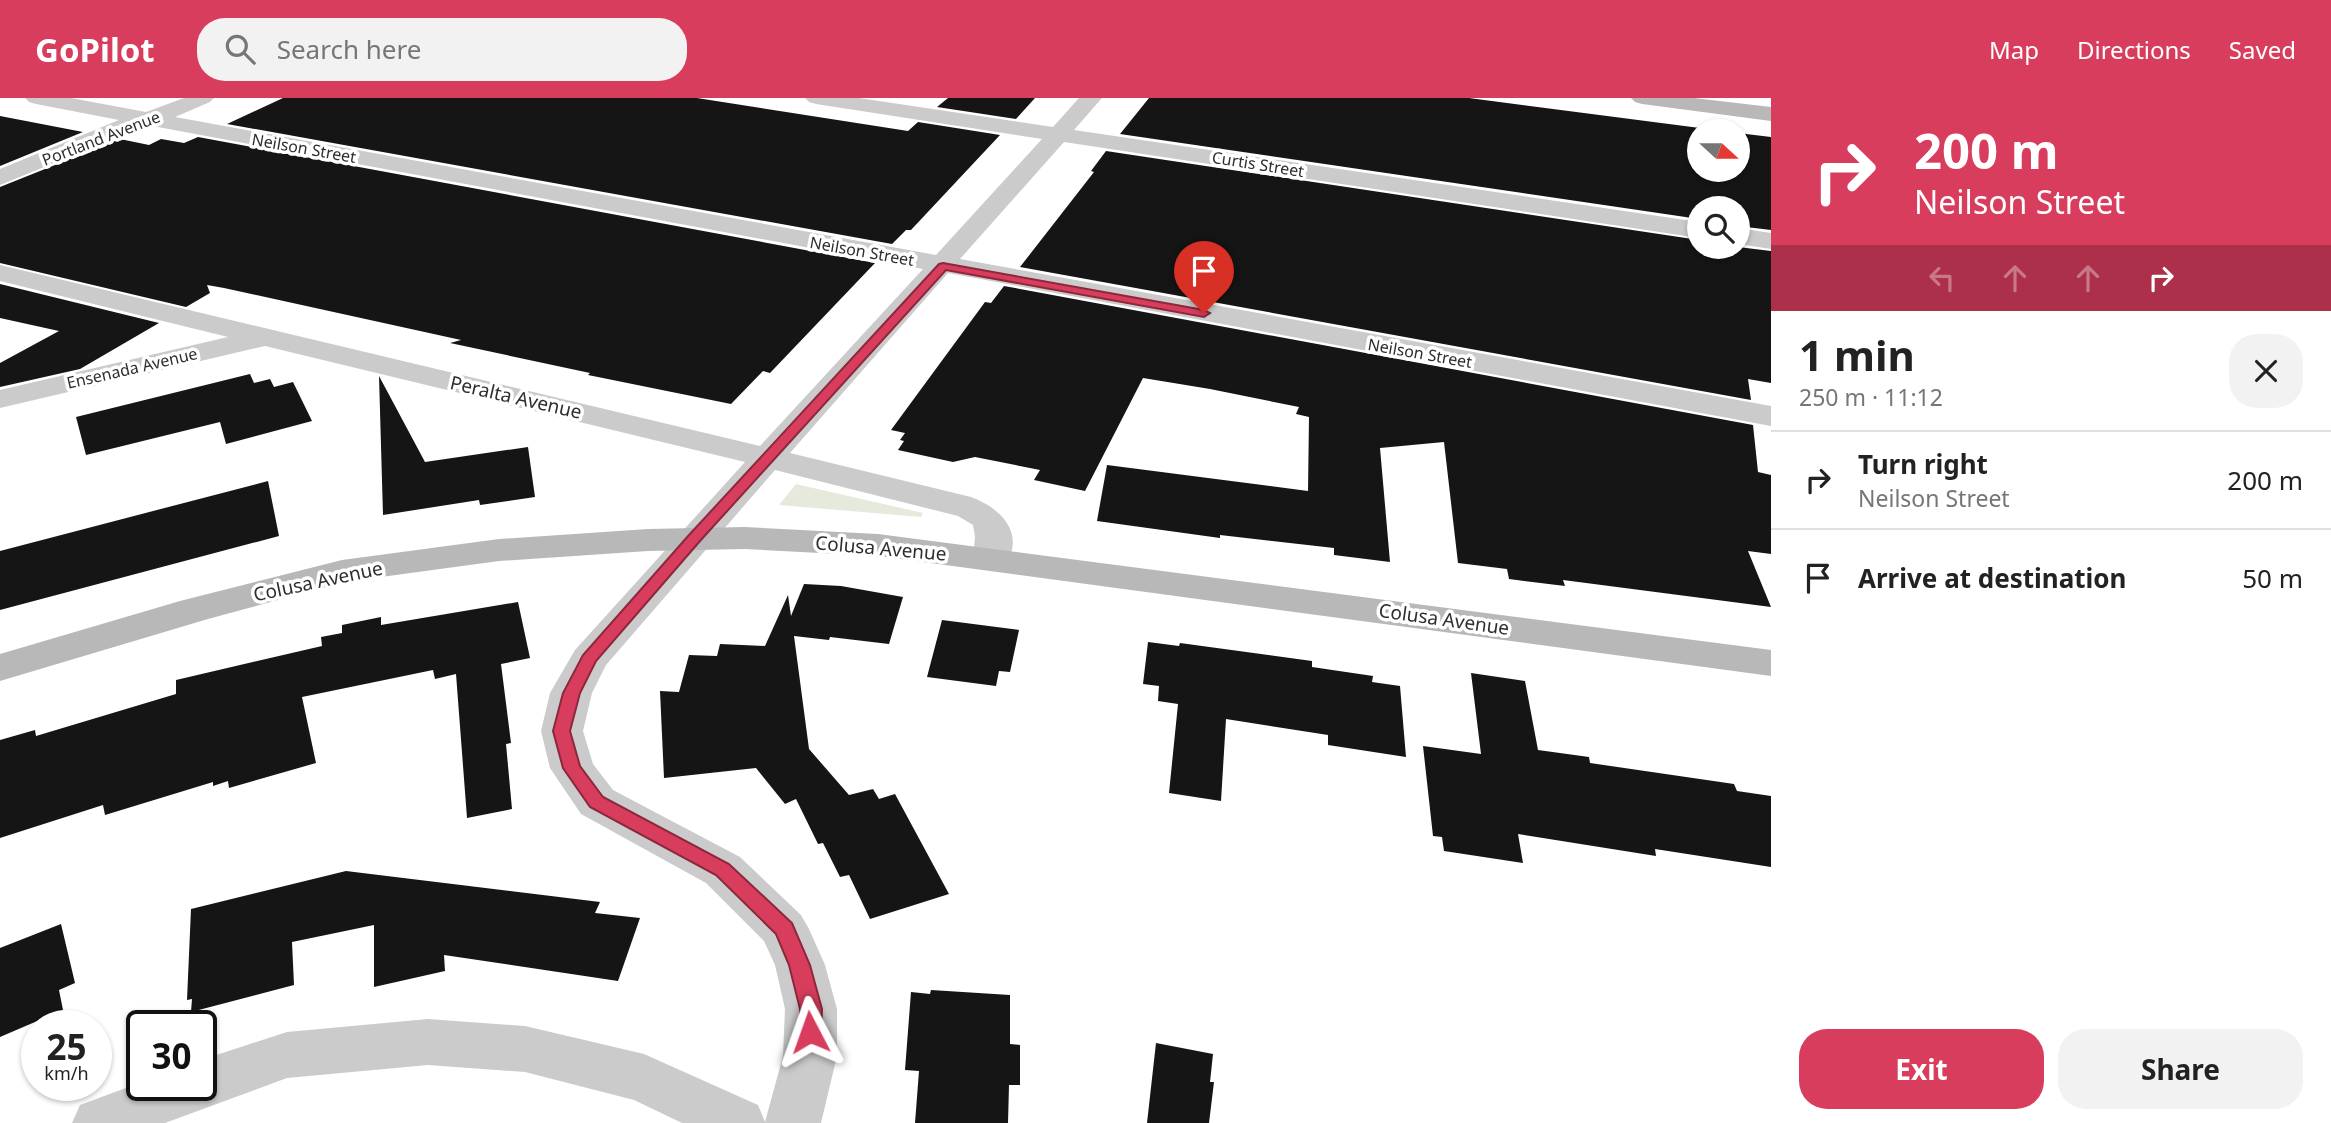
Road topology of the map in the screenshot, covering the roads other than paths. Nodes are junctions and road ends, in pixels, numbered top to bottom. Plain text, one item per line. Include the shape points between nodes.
1 (36, 98) edge
2 (203, 98) edge
3 (816, 98) edge
4 (1091, 98) edge
5 (1642, 98) edge
6 (1771, 114) edge
7 (147, 119) junction
8 (1059, 134) junction
9 (0, 178) edge
10 (1687, 228) edge
11 (1750, 238) edge
12 (1771, 241) edge
13 (943, 266) junction
14 (0, 273) edge
15 (264, 337) junction
16 (0, 399) edge
17 (1771, 416) edge
18 (769, 457) junction
19 (695, 538) junction
20 (991, 559) junction
21 (1771, 663) edge
22 (0, 668) edge
23 (217, 1078) edge
24 (156, 1101) edge
25 (100, 1123) edge
26 (738, 1123) edge
27 (793, 1123) edge

1 - 7 street, Neilson Street
2 - 7 street, Portland Avenue
3 - 8 street, Curtis Street
4 - 8 street
5 - 6 street
7 - 9 street, Portland Avenue
7 - 13 street, Neilson Street
8 - 10 street, Curtis Street
8 - 13 street
11 - 12 street
13 - 17 street, Neilson Street
13 - 18 street
14 - 15 street, Peralta Avenue
15 - 16 street, Ensenada Avenue
15 - 18 street, Peralta Avenue
18 - 19 street
18 - 20 street, Peralta Avenue via 985,513 995,531
19 - 20 street, Colusa Avenue via 878,545
19 - 22 street, Colusa Avenue via 499,550 342,571
19 - 27 street via 589,659 571,693 562,731 572,768 597,802 723,870 784,929 800,965 811,1009 810,1056
20 - 21 street, Colusa Avenue
23 - 26 street via 287,1055 428,1042 526,1049 644,1078
24 - 25 street

